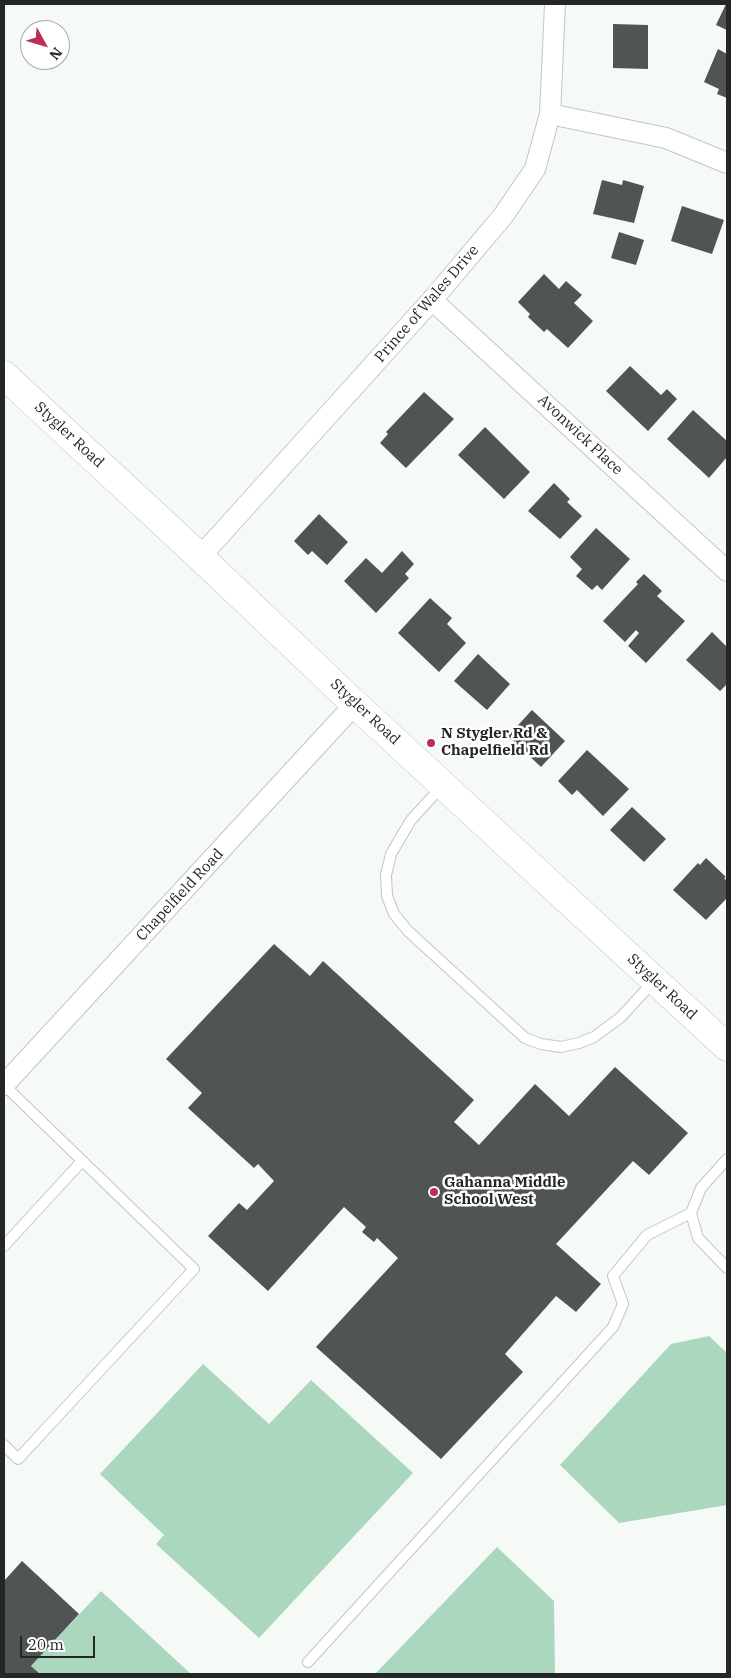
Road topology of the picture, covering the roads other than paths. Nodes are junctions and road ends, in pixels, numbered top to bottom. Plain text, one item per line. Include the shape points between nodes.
1 (555, 4) edge
2 (550, 114) junction
3 (727, 163) edge
4 (432, 300) junction
5 (4, 375) edge
6 (200, 557) junction
7 (727, 571) edge
8 (355, 704) junction
9 (444, 784) junction
10 (655, 980) junction
11 (727, 1048) edge
12 (4, 1085) edge
13 (727, 1159) edge
14 (82, 1161) junction
15 (691, 1213) junction
16 (4, 1246) edge
17 (727, 1268) edge
18 (4, 1445) edge
19 (308, 1662) dead end

1 - 2 street, Prince of Wales Drive
2 - 3 street via 666,138
2 - 4 street, Prince of Wales Drive via 535,169 503,216
4 - 6 street, Prince of Wales Drive
4 - 7 street, Avonwick Place
5 - 6 main road, Stygler Road
6 - 8 main road, Stygler Road
8 - 9 main road, Stygler Road
8 - 12 street, Chapelfield Road
9 - 10 main road, Stygler Road
9 - 10 lane via 410,820 391,854 386,875 387,896 394,914 408,931 525,1038 541,1044 561,1047 594,1037 621,1017
10 - 11 main road, Stygler Road
12 - 14 lane
13 - 15 lane via 701,1188
14 - 16 lane
14 - 18 lane via 194,1269 18,1459
15 - 17 lane via 698,1238
15 - 19 lane via 648,1235 613,1276 623,1304 614,1328

